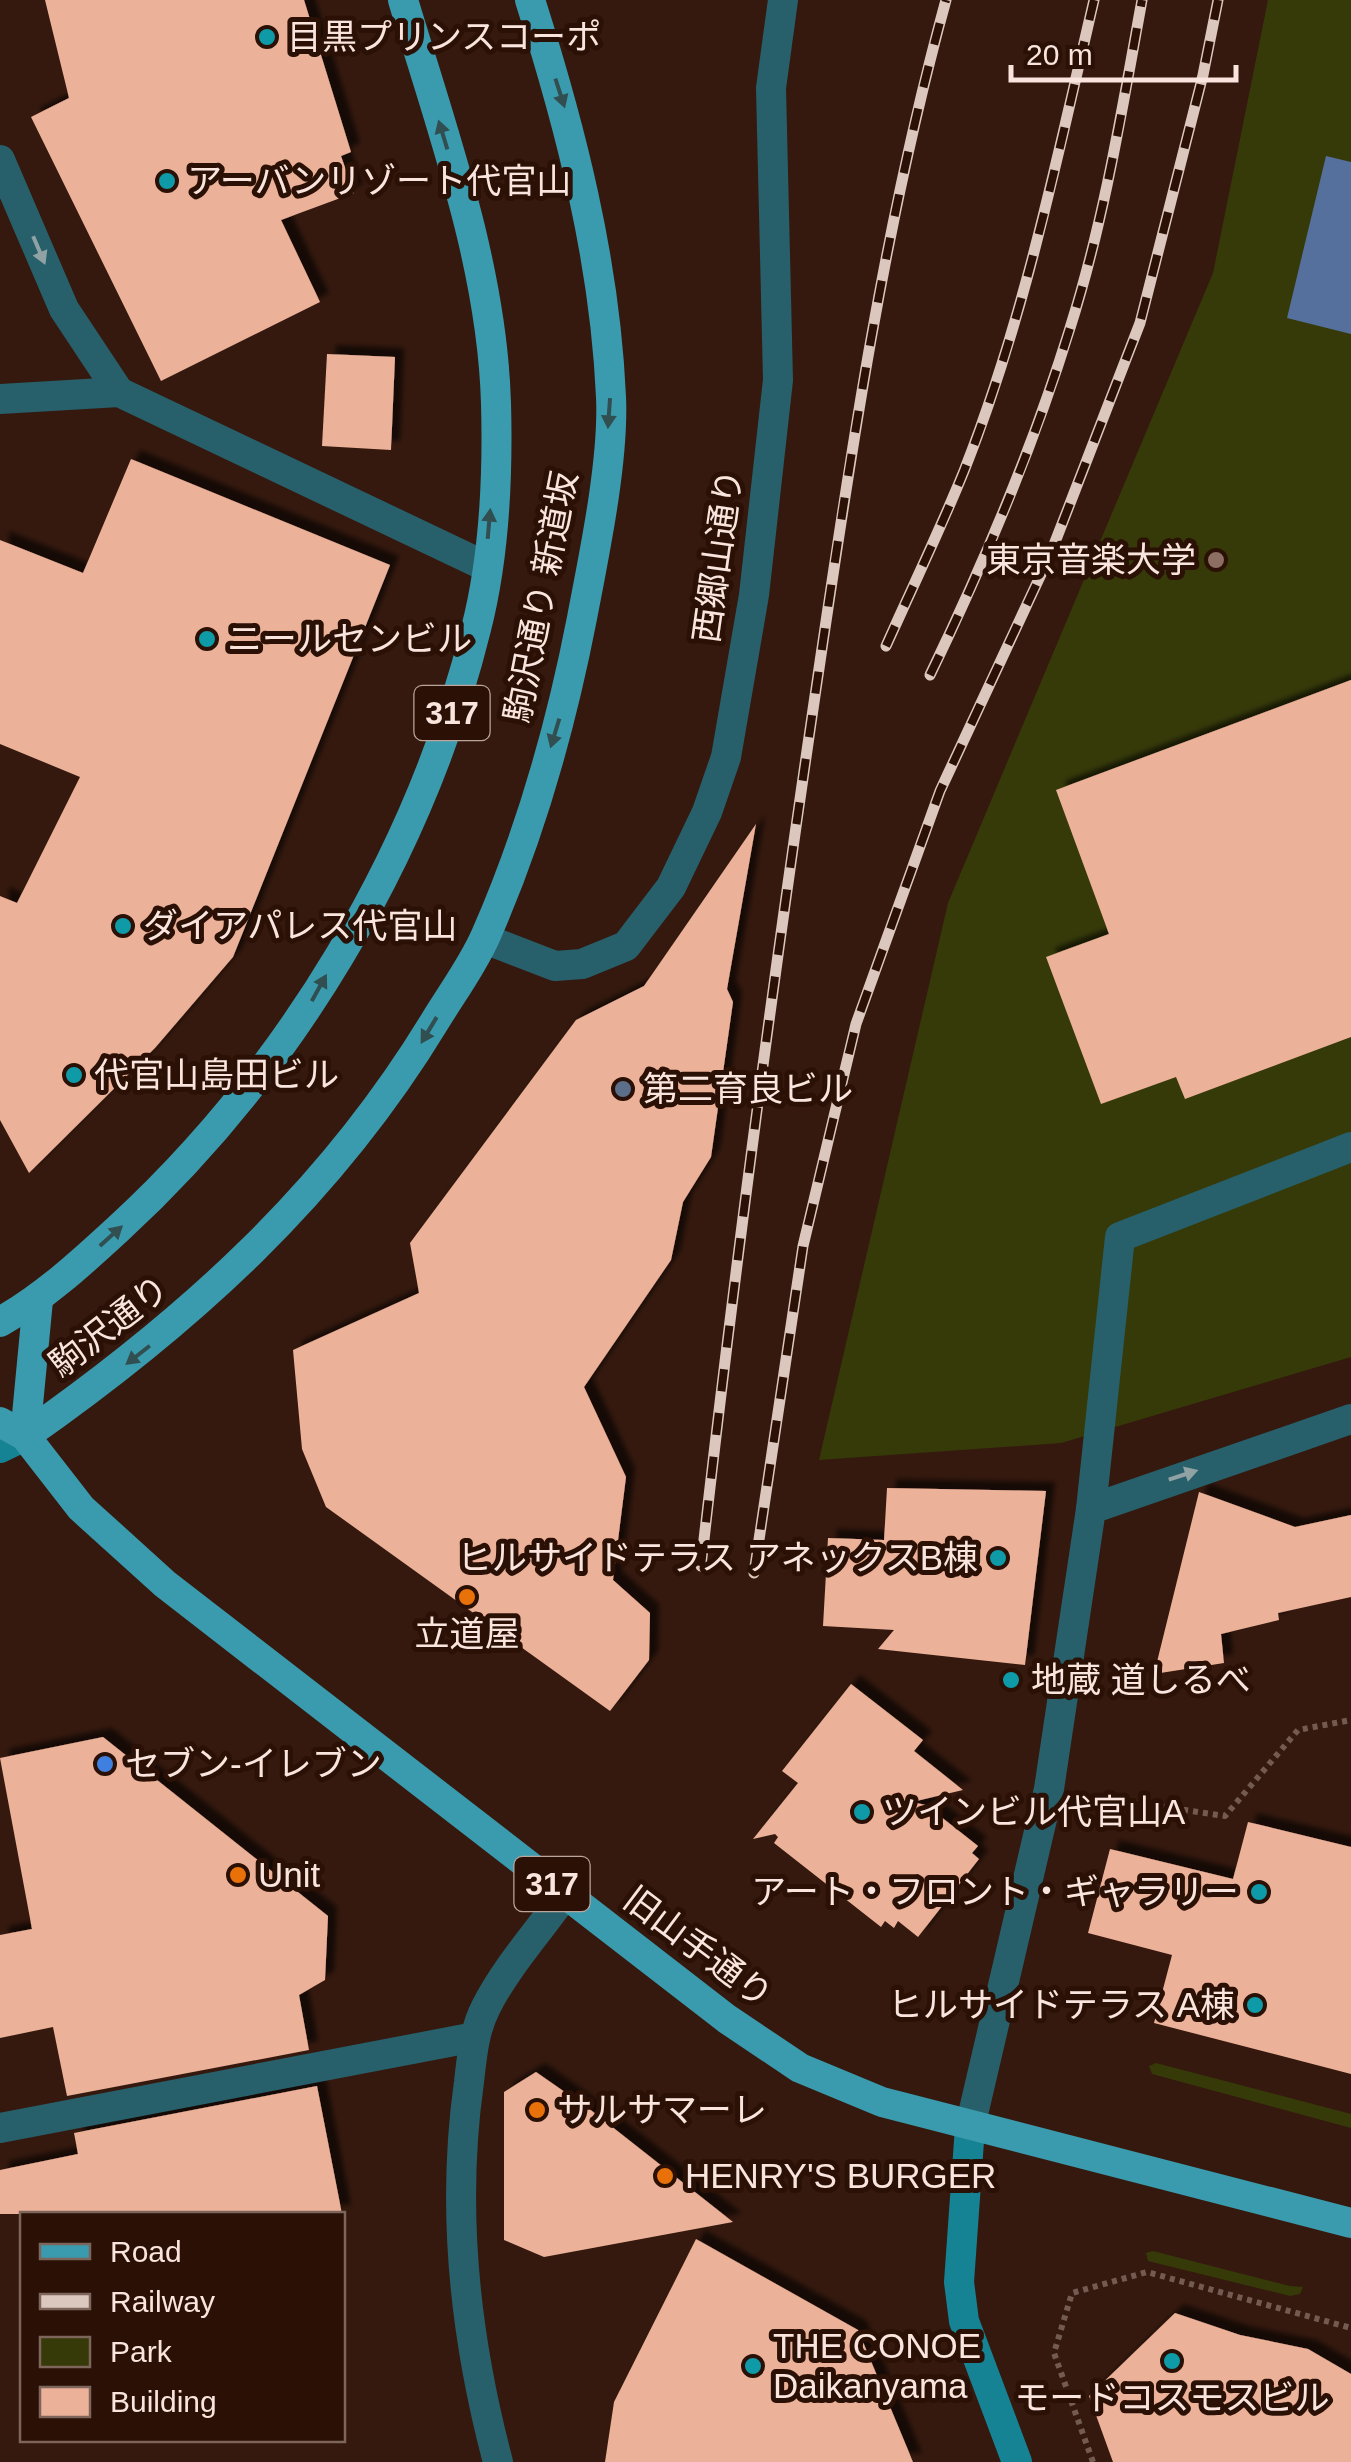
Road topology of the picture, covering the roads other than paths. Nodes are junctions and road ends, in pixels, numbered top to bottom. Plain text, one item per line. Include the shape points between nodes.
1 (403, 0) edge
2 (530, 0) edge
3 (783, 0) edge
4 (0, 160) edge
5 (120, 392) junction
6 (0, 399) edge
7 (485, 566) junction
8 (485, 938) junction
9 (1351, 1147) edge
10 (212, 1292) joint
11 (38, 1300) junction
12 (0, 1322) edge
13 (1351, 1419) edge
14 (8, 1436) edge
15 (1092, 1510) junction
16 (565, 1894) junction
17 (475, 2037) junction
18 (970, 2127) junction
19 (0, 2128) edge
20 (1351, 2223) edge
21 (498, 2462) edge
22 (1017, 2462) edge

7 -> 1 main road, 駒沢通り 新道坂 / 317 via 496,403 486,308 466,211
2 -> 8 main road, 駒沢通り 新道坂 via 572,132 611,400 596,545 568,692
3 - 8 street, 西郷山通り via 771,88 778,380 754,595 726,758 672,888 626,946 582,964 555,966
4 -> 5 street via 64,309
5 - 6 street
5 - 7 street
11 -> 7 main road, 駒沢通り 新道坂 / 317 via 158,1192 247,1096 306,1010 405,833 447,730 477,626
8 -> 10 main road, 駒沢通り 新道坂 via 405,1071 357,1134
9 - 15 street via 1120,1237
10 -> 14 main road, 駒沢通り via 116,1373
11 - 12 main road, 駒沢通り / 317
11 - 14 main road
15 -> 13 street
14 - 16 main road, 旧山手通り / 317 via 118,1545
15 - 18 street via 1049,1789
16 - 17 street via 486,2006
16 - 18 main road, 旧山手通り / 317 via 800,2068 882,2102
17 - 19 street
17 - 21 street via 458,2186 462,2265
18 - 20 main road, 旧山手通り / 317
18 - 22 street via 959,2282 964,2322

